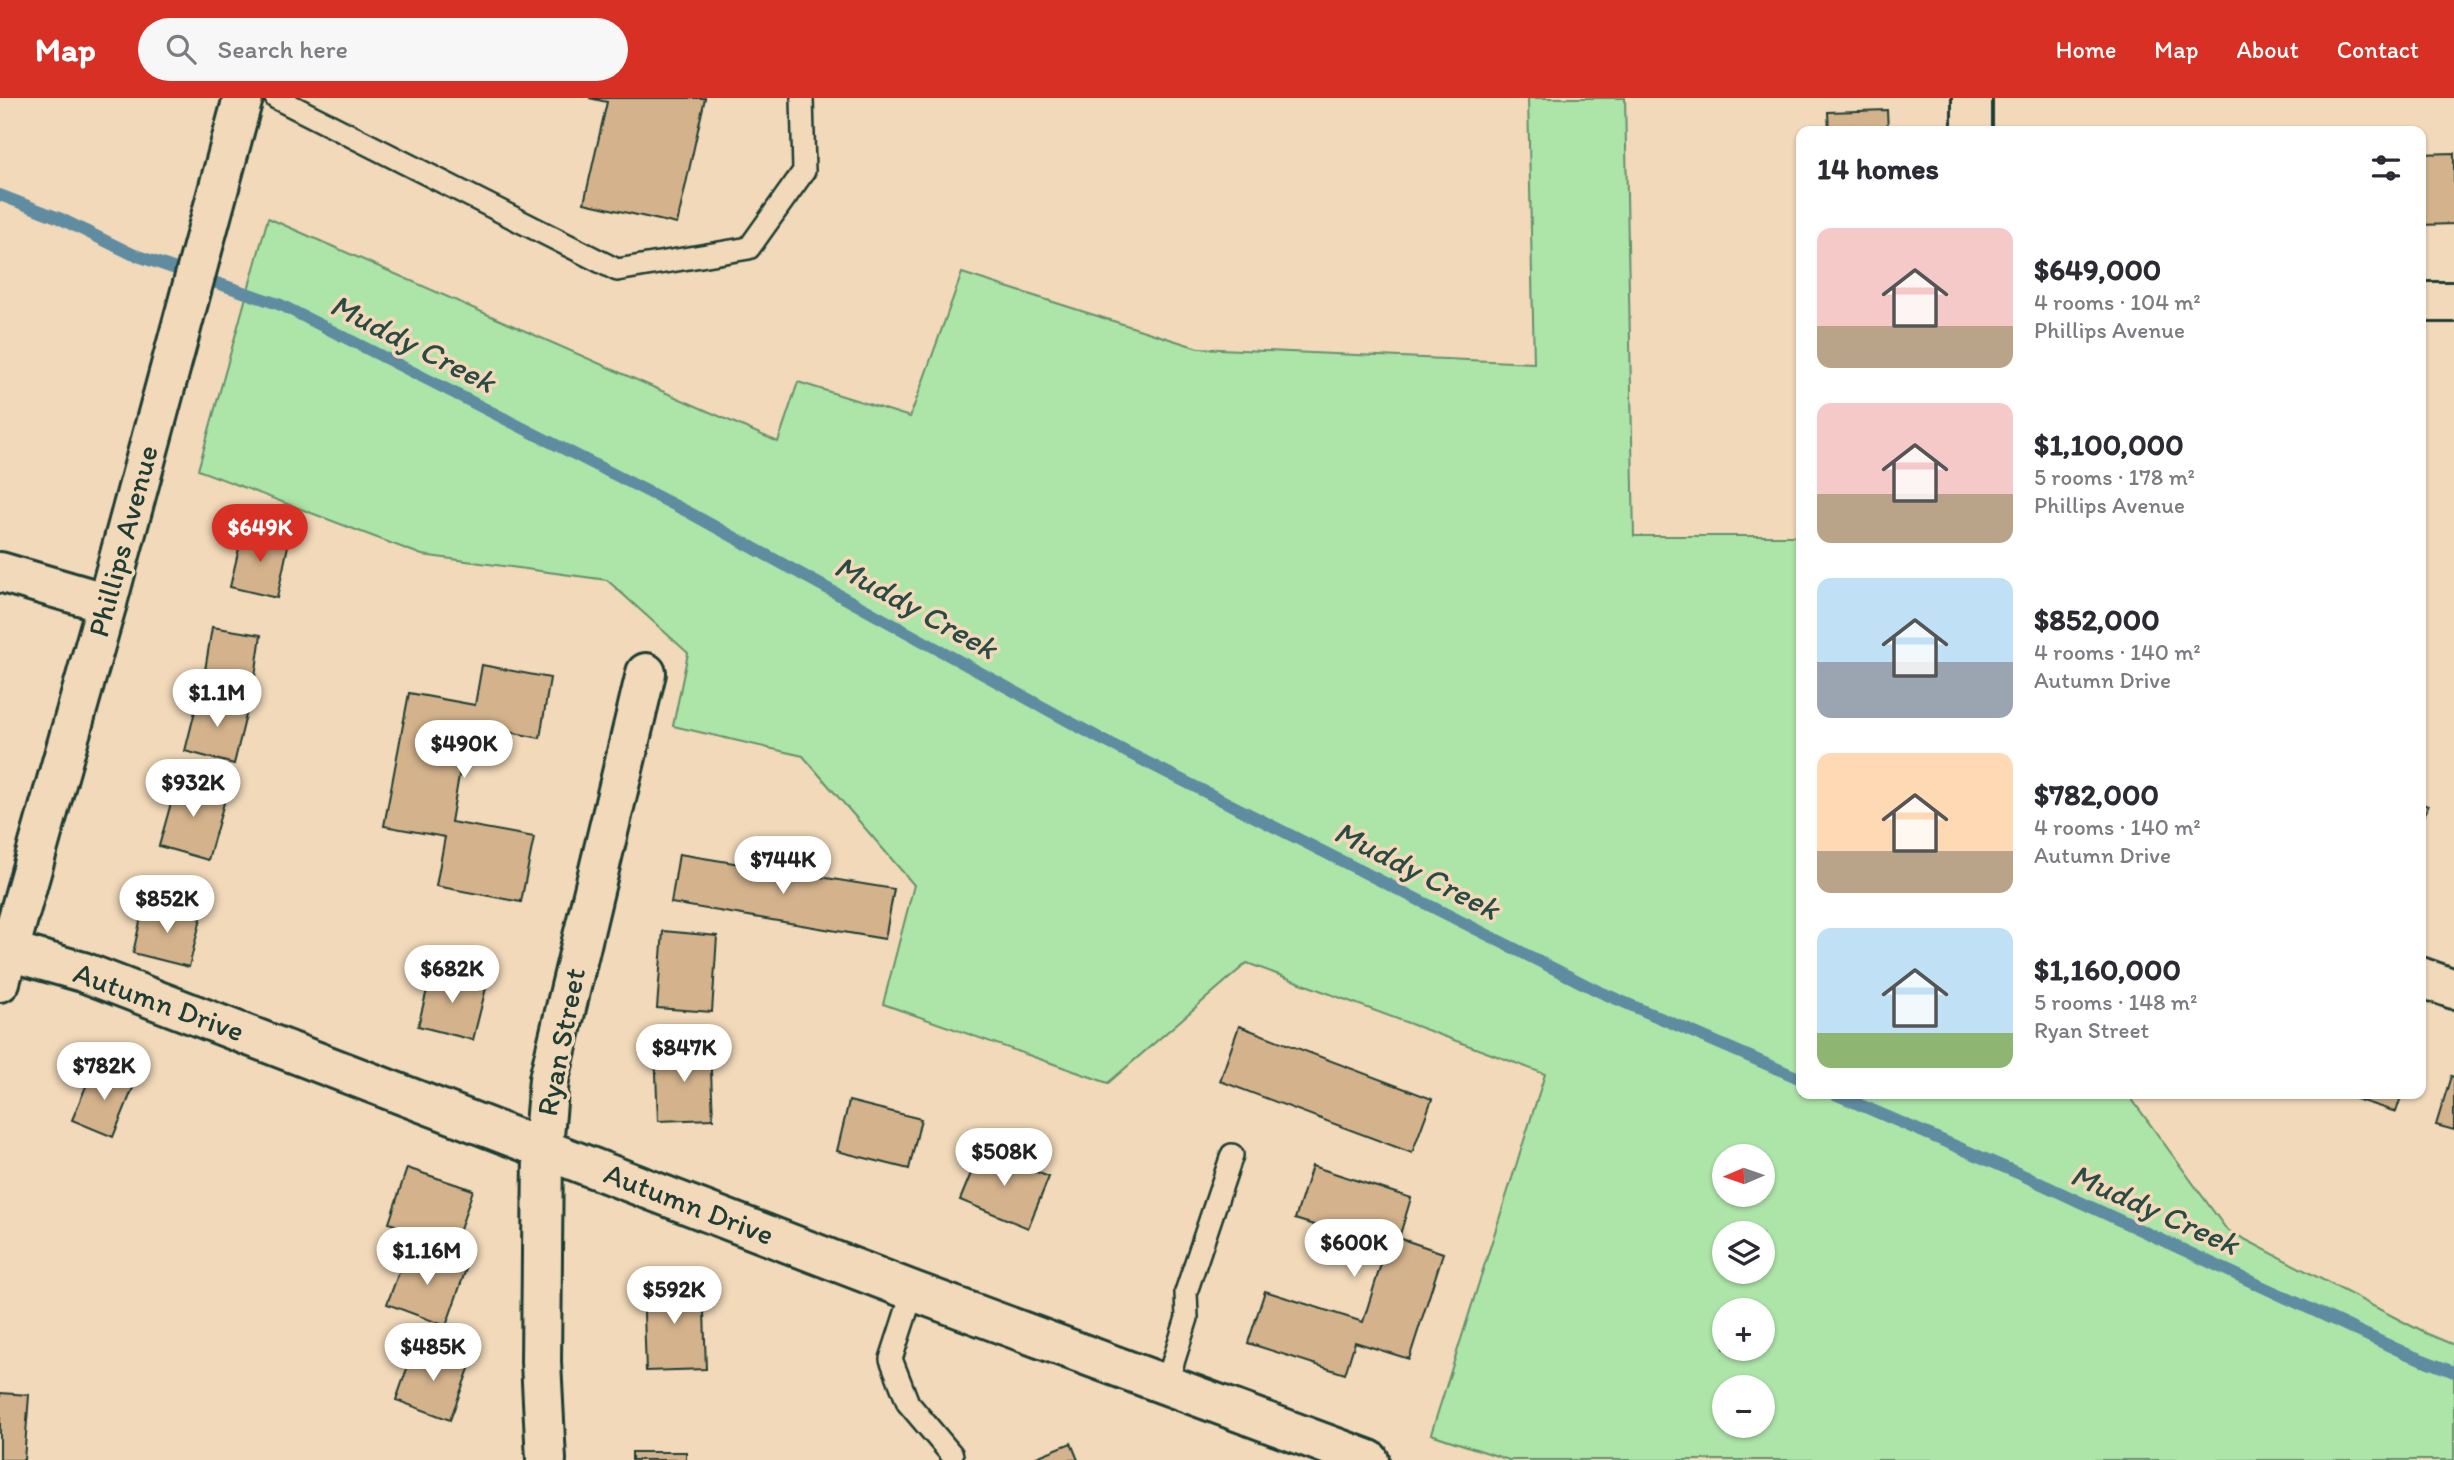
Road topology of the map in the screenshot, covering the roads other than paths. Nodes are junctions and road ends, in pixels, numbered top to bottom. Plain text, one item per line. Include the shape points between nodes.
1 (243, 98) edge
2 (276, 98) edge
3 (802, 98) edge
4 (1972, 98) edge
5 (1972, 126) edge
6 (2426, 302) edge
7 (2454, 302) edge
8 (0, 572) edge
9 (107, 603) junction
10 (646, 673) dead end
11 (4, 966) edge
12 (2426, 979) edge
13 (2454, 989) edge
14 (543, 1148) junction
15 (1232, 1155) dead end
16 (913, 1291) junction
17 (1166, 1384) junction
18 (952, 1455) dead end
19 (546, 1460) edge
20 (1369, 1460) edge

1 - 9 street, Phillips Avenue
2 - 3 lane via 617,270 748,248 804,171
4 - 5 street
6 - 7 street
8 - 9 street
9 - 11 street, Phillips Avenue
10 - 14 street, Ryan Street via 549,1079
11 - 14 street, Autumn Drive via 83,972
12 - 13 street
14 - 16 street, Autumn Drive
14 - 19 street, Ryan Street via 541,1362
15 - 17 lane via 1186,1293 1187,1318
16 - 17 street, Autumn Drive
16 - 18 lane via 891,1359 908,1403
17 - 20 street, Autumn Drive

